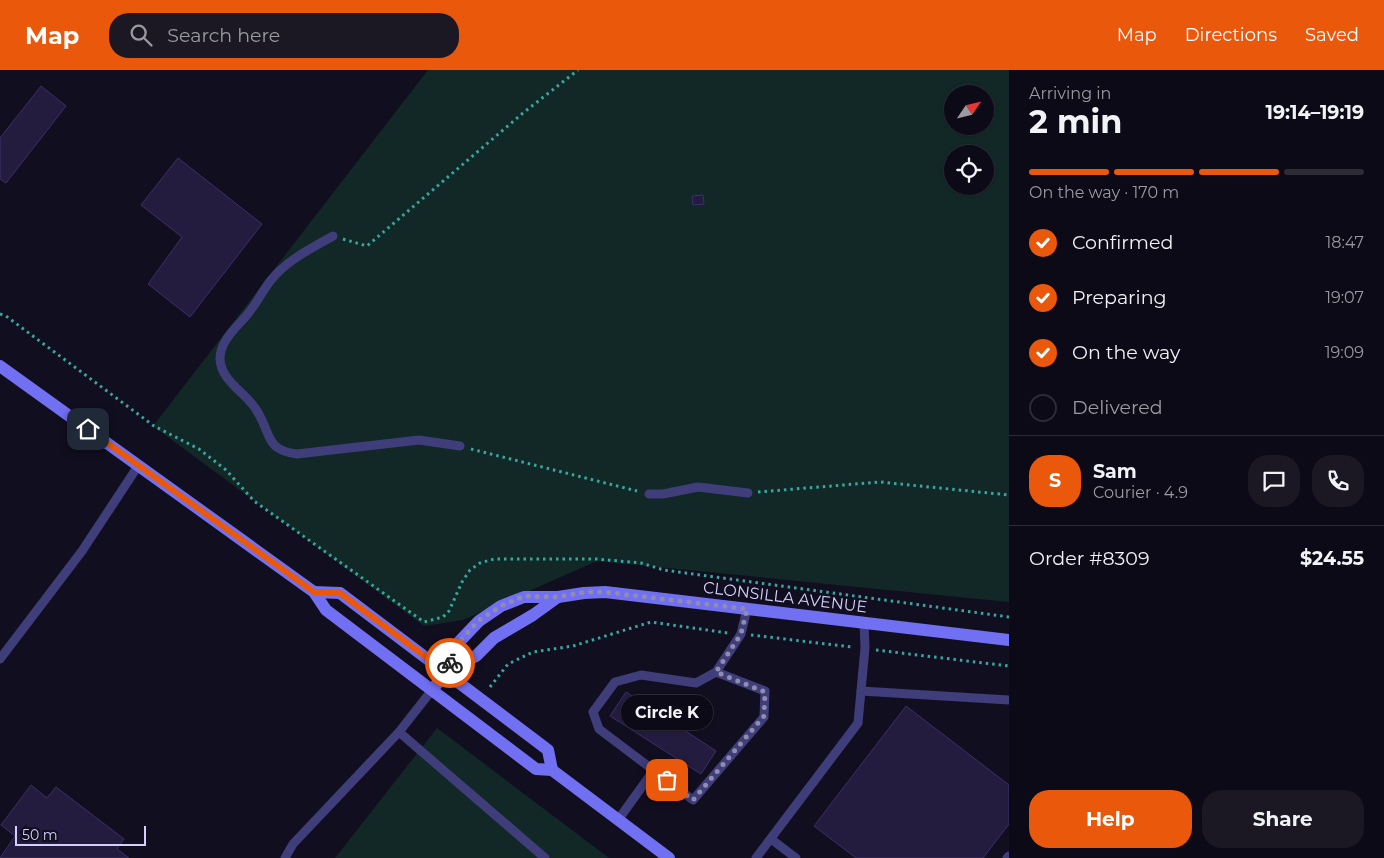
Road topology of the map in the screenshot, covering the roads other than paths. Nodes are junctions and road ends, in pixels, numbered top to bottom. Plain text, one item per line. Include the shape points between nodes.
1 (333, 236) road end
2 (0, 366) edge
3 (460, 446) road end
4 (138, 466) junction
5 (748, 493) road end
6 (649, 494) road end
7 (314, 592) junction
8 (558, 597) junction
9 (747, 609) junction
10 (864, 623) junction
11 (1009, 640) edge
12 (0, 659) edge
13 (446, 672) junction
14 (716, 672) junction
15 (432, 690) junction
16 (861, 691) junction
17 (1009, 700) edge
18 (399, 732) junction
19 (552, 770) junction
20 (654, 770) junction
21 (618, 820) junction
22 (771, 839) junction
23 (285, 858) edge
24 (545, 858) edge
25 (669, 858) edge
26 (756, 858) edge
27 (796, 858) edge

1 - 3 lane via 307,251 272,279 224,343 220,359 230,383 256,408 274,448 283,452 298,454 419,440
2 - 4 main road
4 - 7 main road
4 - 12 lane via 82,551
5 - 6 lane via 698,487
7 - 13 main road via 340,593
7 - 15 main road via 326,610
8 - 9 main road, CLONSILLA AVENUE via 604,592
8 - 13 main road, CLONSILLA AVENUE via 533,616 494,638 476,656
8 - 13 main road, CLONSILLA AVENUE via 524,596 478,621 458,643
9 - 10 main road, CLONSILLA AVENUE
9 - 14 lane via 741,634
10 - 11 main road, CLONSILLA AVENUE
10 - 16 lane
13 - 15 main road, CLONSILLA AVENUE
13 - 19 main road via 548,750
14 - 20 lane via 696,683 642,674 615,682 593,712 599,729
14 - 20 lane via 765,692 764,716 693,800
15 - 18 lane
15 - 19 main road via 536,769
16 - 17 lane
16 - 22 lane via 858,723
18 - 23 lane via 293,844
18 - 24 lane
19 - 21 main road
20 - 21 lane
21 - 25 main road
22 - 26 lane
22 - 27 lane

